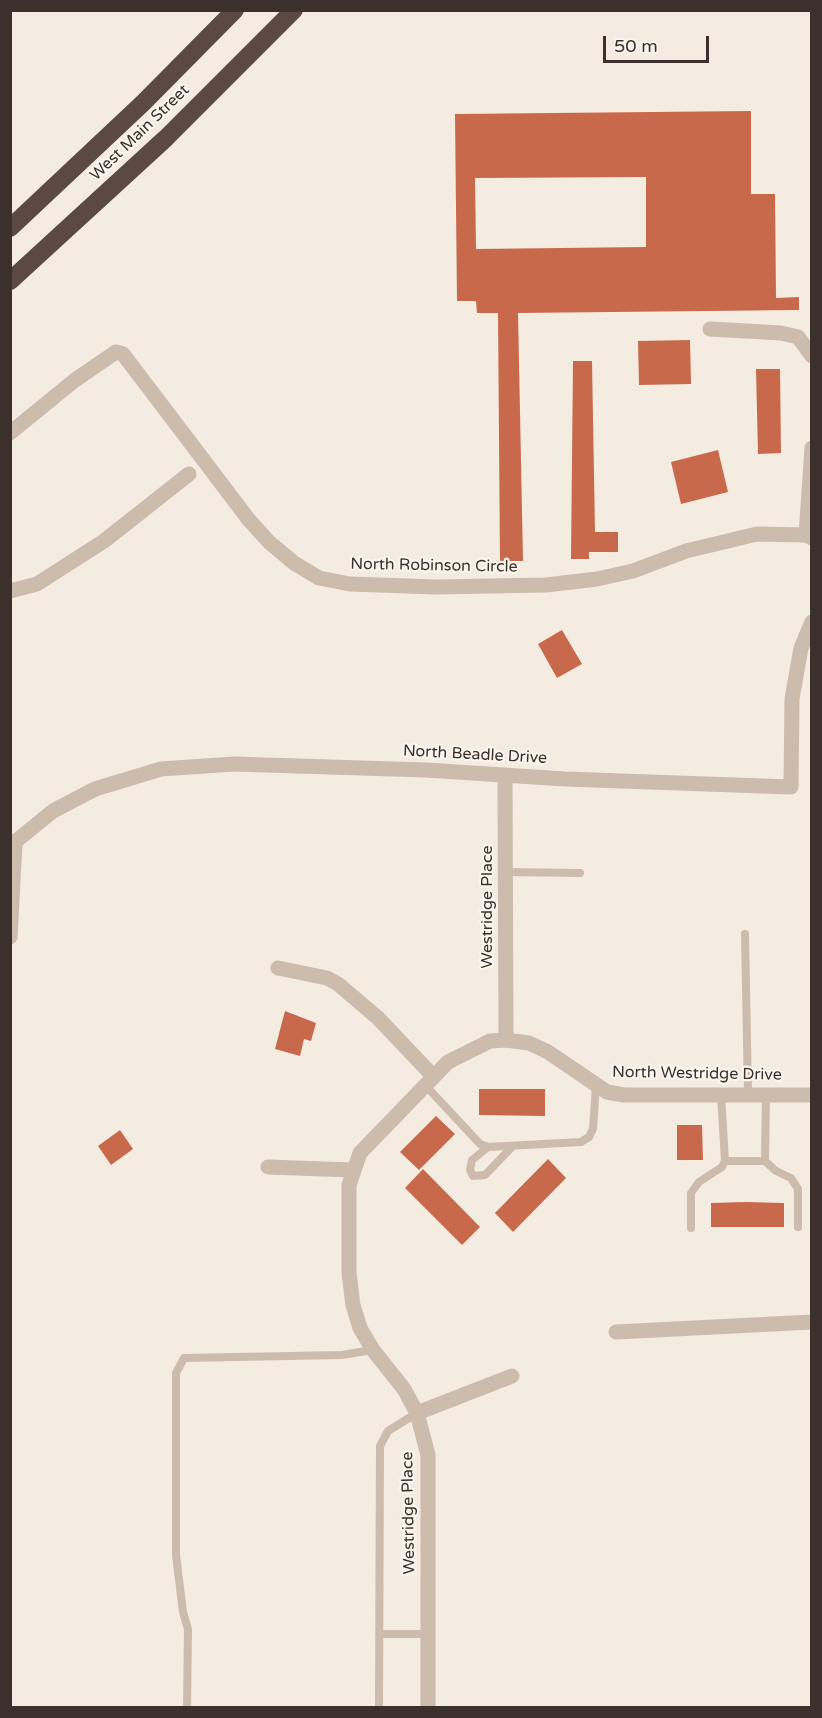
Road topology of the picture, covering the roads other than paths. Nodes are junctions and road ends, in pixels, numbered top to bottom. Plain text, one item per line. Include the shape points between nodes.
1 (235, 10) edge
2 (294, 10) edge
3 (10, 228) edge
4 (10, 281) edge
5 (710, 329) dead end
6 (812, 356) edge
7 (10, 433) edge
8 (812, 448) edge
9 (189, 474) dead end
10 (809, 536) edge
11 (10, 591) edge
12 (812, 622) edge
13 (505, 775) junction
14 (13, 844) edge
15 (506, 872) junction
16 (580, 873) dead end
17 (745, 934) dead end
18 (10, 937) edge
19 (278, 968) dead end
20 (506, 1040) junction
21 (429, 1080) junction
22 (596, 1085) junction
23 (721, 1094) junction
24 (748, 1094) junction
25 (766, 1094) junction
26 (812, 1095) edge
27 (488, 1147) junction
28 (513, 1147) junction
29 (725, 1161) junction
30 (765, 1161) junction
31 (268, 1167) dead end
32 (352, 1170) junction
33 (798, 1227) dead end
34 (691, 1228) dead end
35 (812, 1322) edge
36 (616, 1332) dead end
37 (369, 1343) junction
38 (512, 1376) dead end
39 (417, 1413) junction
40 (380, 1634) junction
41 (428, 1634) junction
42 (187, 1707) edge
43 (379, 1707) edge
44 (428, 1707) edge

1 - 3 highway, West Main Street
2 - 4 highway, West Main Street via 166,138
5 - 6 street via 798,337
7 - 10 street, North Robinson Circle via 75,380 116,352 123,354 249,520 294,563 319,578 350,584 546,585 633,571 686,551 757,534
8 - 10 street
9 - 11 street via 105,541 37,584
12 - 13 street, North Beadle Drive via 801,648 792,699 790,787
13 - 14 street, North Beadle Drive via 234,764 161,768 95,789 52,811
13 - 15 street, Westridge Place
14 - 18 street
15 - 16 lane
15 - 20 street, Westridge Place
17 - 24 lane
19 - 21 street via 338,984 378,1018
20 - 21 street, North Westridge Drive via 476,1046 448,1062
20 - 22 street, North Westridge Drive via 529,1043 548,1052
21 - 27 lane via 480,1144
21 - 32 street, North Westridge Drive via 371,1139
22 - 23 street, North Westridge Drive via 624,1095
22 - 28 lane via 589,1137 572,1144
23 - 24 street, North Westridge Drive
23 - 29 lane
24 - 25 street, North Westridge Drive
25 - 26 street, North Westridge Drive
25 - 30 lane
27 - 28 lane
27 - 28 lane via 472,1160 470,1170 474,1176 485,1175
29 - 30 lane
29 - 34 lane via 691,1193
30 - 33 lane via 796,1183
31 - 32 street
32 - 37 street, North Westridge Drive via 350,1288 352,1305
35 - 36 street
37 - 39 street, Westridge Place
37 - 42 lane via 342,1355 184,1358 176,1373 176,1555 188,1629
38 - 39 street
39 - 40 lane via 388,1431 380,1446
39 - 41 street, Westridge Place via 424,1430 429,1481
40 - 41 lane
40 - 43 lane
41 - 44 street, Westridge Place

